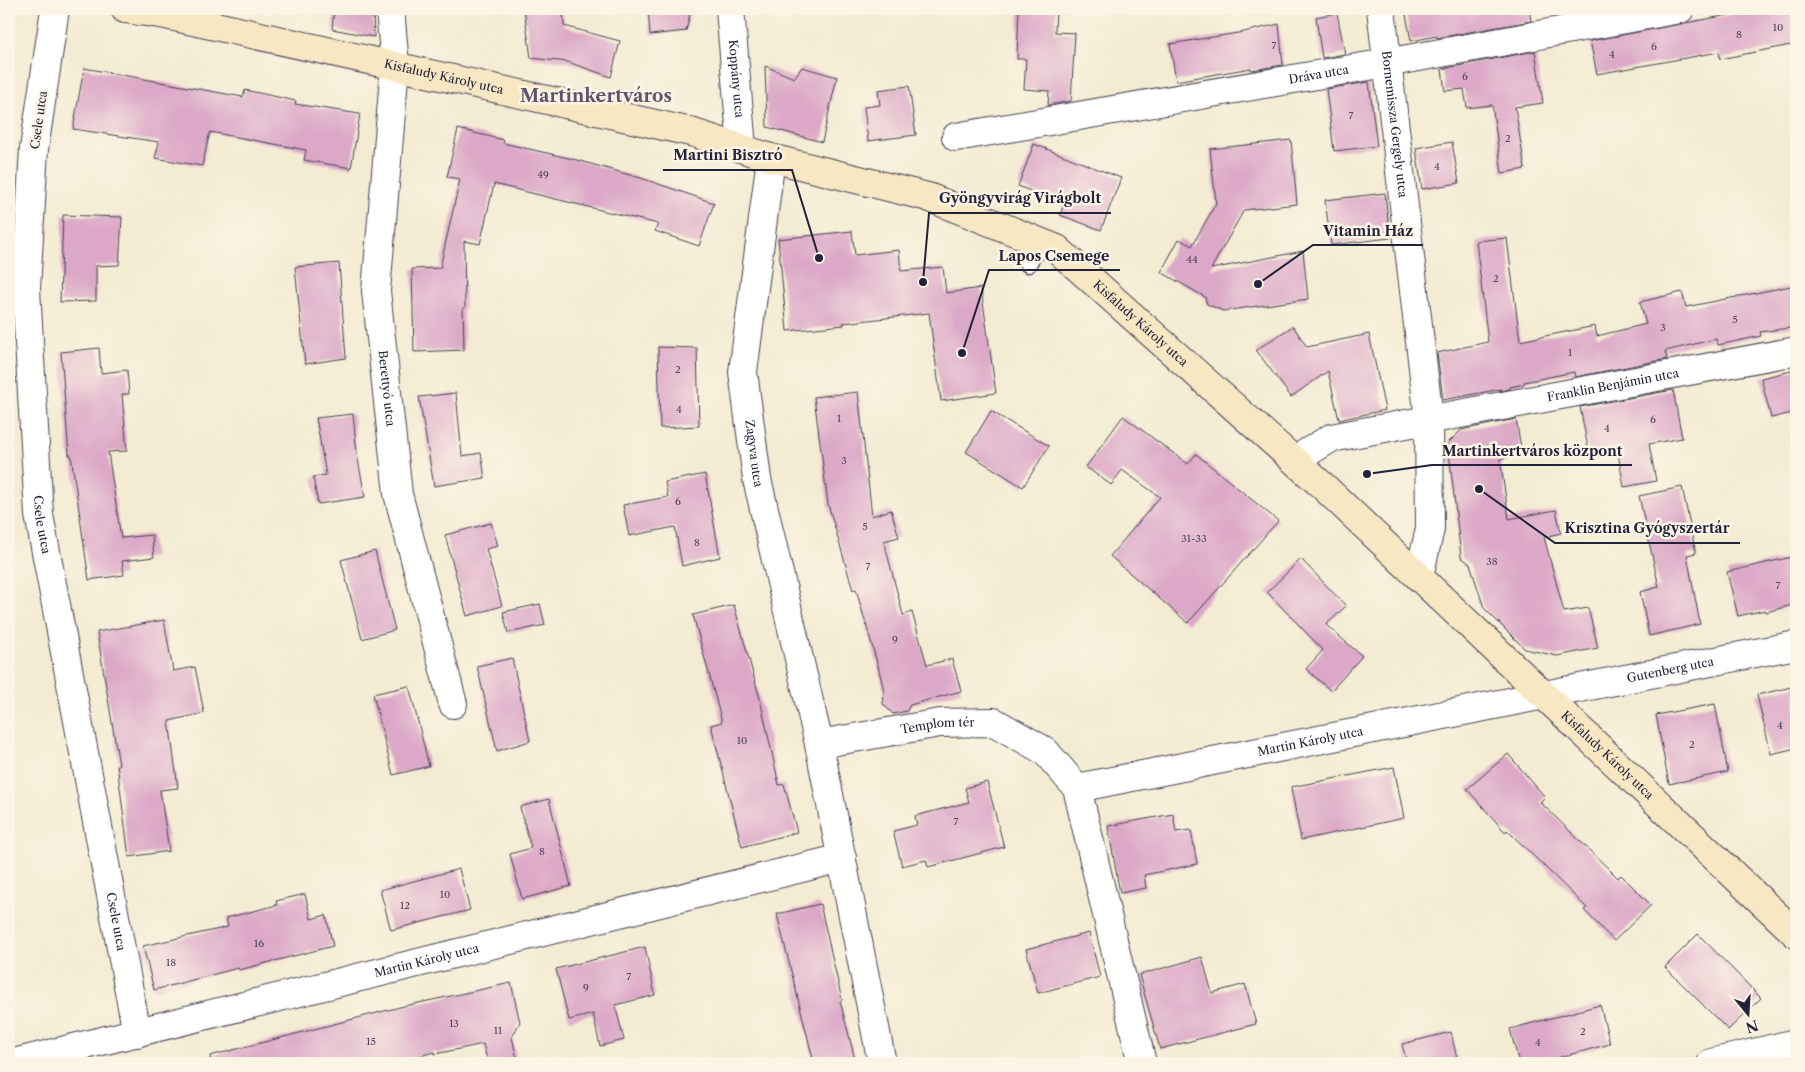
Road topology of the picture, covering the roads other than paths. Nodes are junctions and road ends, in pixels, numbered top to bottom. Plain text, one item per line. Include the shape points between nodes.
1 (55, 9) edge
2 (125, 9) edge
3 (390, 9) edge
4 (730, 9) edge
5 (1381, 9) edge
6 (1680, 9) edge
7 (1386, 63) junction
8 (395, 66) junction
9 (956, 138) dead end
10 (742, 148) junction
11 (771, 158) junction
12 (1796, 351) edge
13 (1429, 419) junction
14 (1295, 460) junction
15 (1419, 576) junction
16 (1796, 645) edge
17 (1544, 695) junction
18 (453, 704) dead end
19 (819, 744) junction
20 (1077, 788) junction
21 (842, 858) junction
22 (1796, 934) edge
23 (137, 1033) junction
24 (1796, 1043) edge
25 (59, 1058) edge
26 (13, 1063) edge
27 (882, 1063) edge
28 (1142, 1063) edge
29 (1711, 1063) edge

1 - 23 street, Csele utca via 34,149 26,289 39,515
2 - 8 main road, Kisfaludy Károly utca
3 - 8 street, Berettyó utca
4 - 10 street, Koppány utca
5 - 7 street, Bornemissza Gergely utca
6 - 7 street, Dráva utca
7 - 9 street, Dráva utca
7 - 13 street, Bornemissza Gergely utca
8 - 10 main road, Kisfaludy Károly utca via 691,132
8 - 18 street, Berettyó utca via 376,291 398,494
10 - 11 main road, Kisfaludy Károly utca
11 - 14 main road, Kisfaludy Károly utca via 928,197 1034,253 1057,249
11 - 19 street, Zagyva utca via 742,372 757,479
12 - 13 street, Franklin Benjámin utca
13 - 14 street via 1331,438
13 - 15 street via 1430,529
14 - 15 main road, Kisfaludy Károly utca
15 - 17 main road, Kisfaludy Károly utca
16 - 17 street, Gutenberg utca
17 - 20 street, Martin Károly utca
17 - 22 main road, Kisfaludy Károly utca
19 - 20 street, Templom tér via 940,724 994,722 1046,751
19 - 21 street
20 - 28 street, Templom tér
21 - 23 street, Martin Károly utca
21 - 27 street
23 - 25 street, Martin Károly utca
24 - 29 street
25 - 26 street, Martin Károly utca

